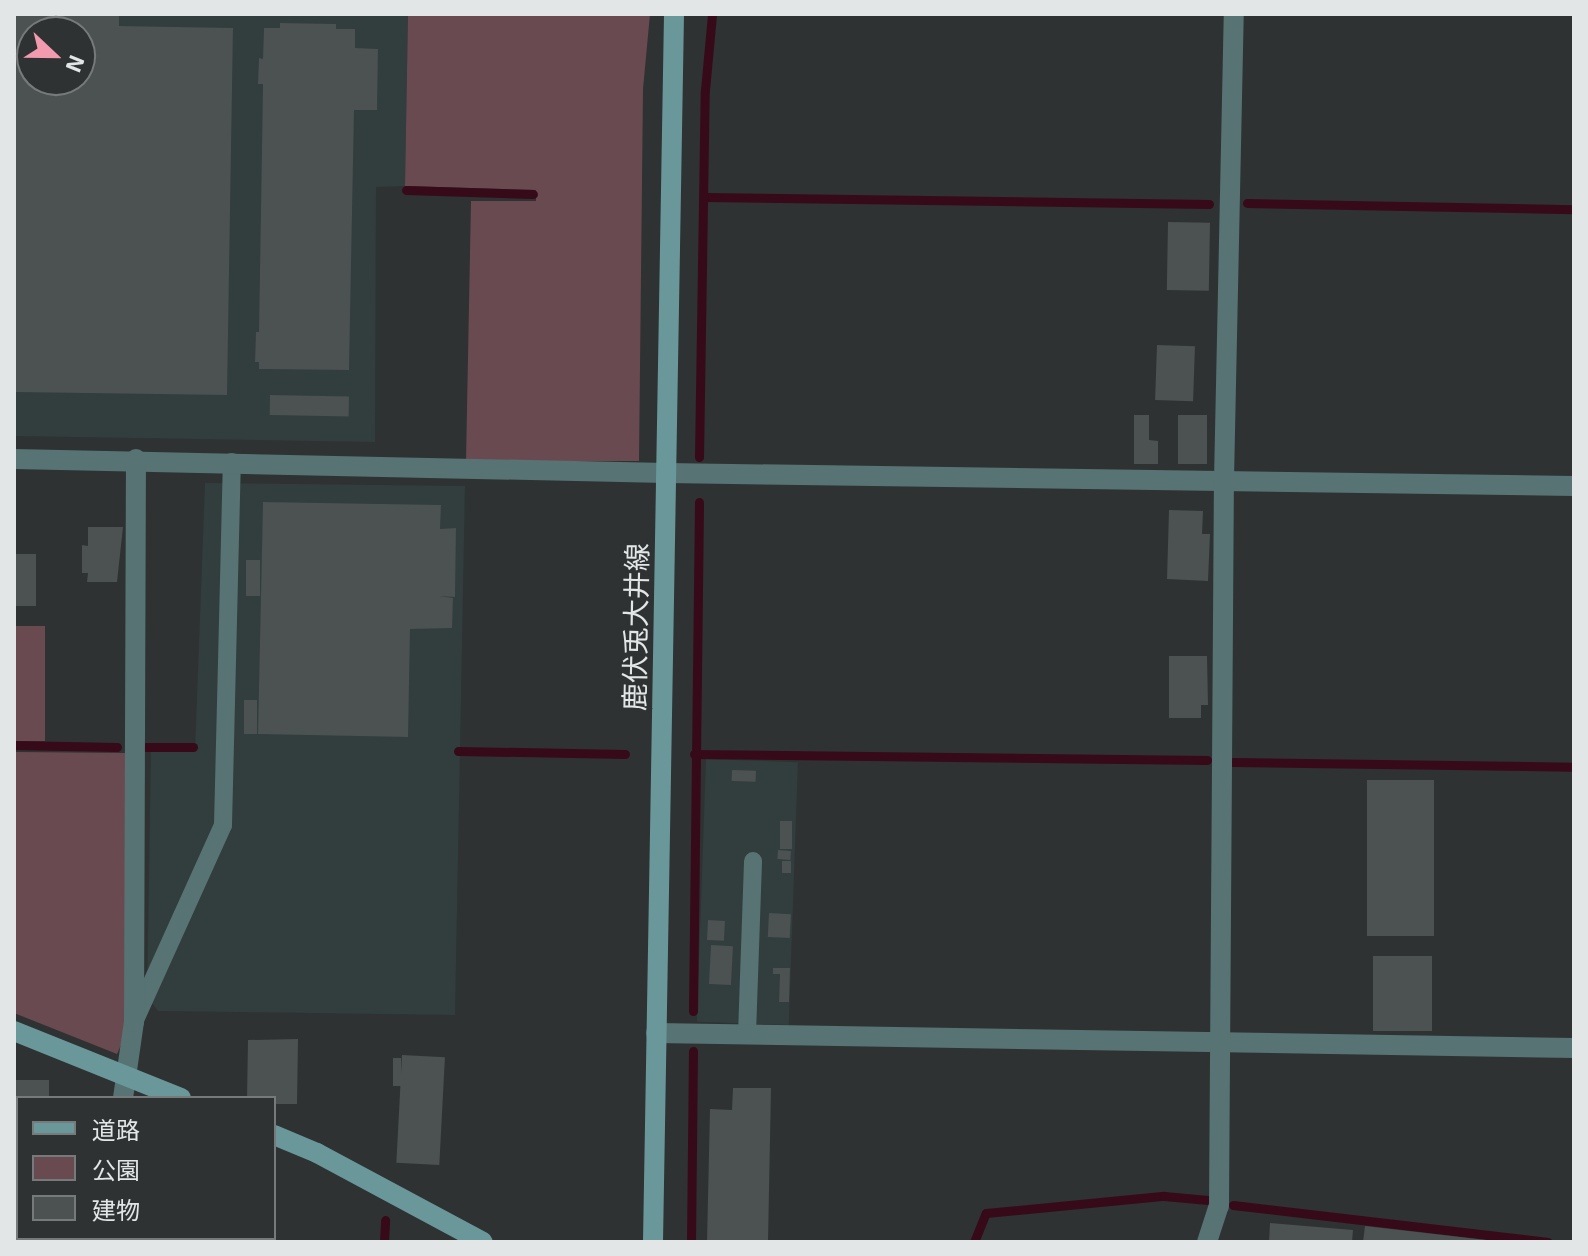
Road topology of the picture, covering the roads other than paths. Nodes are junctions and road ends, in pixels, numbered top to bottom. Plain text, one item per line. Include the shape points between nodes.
1 (674, 14) edge
2 (1234, 14) edge
3 (14, 459) edge
4 (136, 459) junction
5 (232, 462) junction
6 (666, 473) junction
7 (1224, 480) junction
8 (1574, 486) edge
9 (753, 861) dead end
10 (134, 1022) junction
11 (14, 1031) edge
12 (656, 1033) junction
13 (747, 1034) junction
14 (1217, 1040) junction
15 (1574, 1048) edge
16 (123, 1075) junction
17 (123, 1096) edge
18 (176, 1096) edge
19 (276, 1136) edge
20 (483, 1242) edge
21 (653, 1242) edge
22 (1207, 1242) edge

1 - 6 main road, 鹿伏兎大井線
2 - 7 street
3 - 4 street
4 - 5 street
4 - 10 street
5 - 6 street
5 - 10 lane via 223,825
6 - 7 street
6 - 12 main road, 鹿伏兎大井線
7 - 8 street
7 - 14 street
9 - 13 lane
10 - 16 street
11 - 16 main road
12 - 13 street
12 - 21 main road, 鹿伏兎大井線
13 - 14 street
14 - 15 street
14 - 22 street via 1219,1206
16 - 17 street
16 - 18 main road
19 - 20 main road

